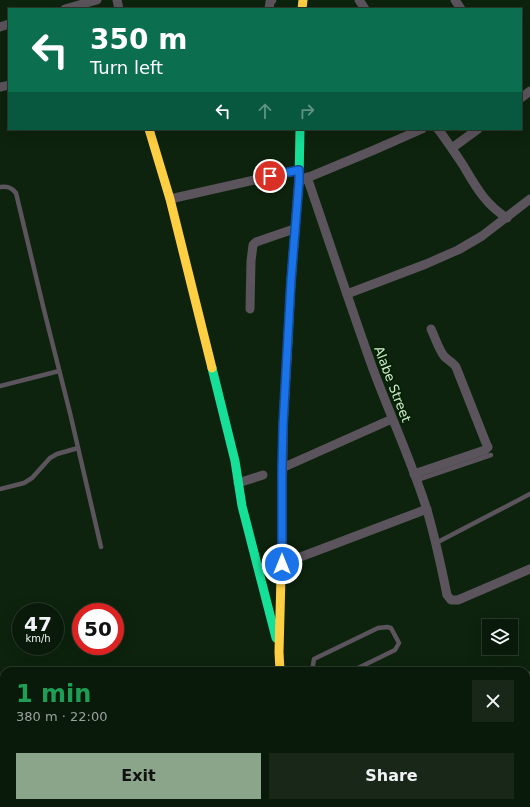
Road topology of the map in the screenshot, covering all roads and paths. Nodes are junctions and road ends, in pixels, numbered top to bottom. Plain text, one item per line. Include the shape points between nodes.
1 (97, 0) edge
2 (69, 8) edge
3 (150, 130) edge
4 (300, 130) edge
5 (420, 130) edge
6 (439, 130) edge
7 (477, 130) edge
8 (452, 148) junction
9 (299, 170) junction
10 (303, 179) junction
11 (0, 187) edge
12 (170, 199) junction
13 (530, 199) edge
14 (507, 218) junction
15 (294, 229) junction
16 (347, 294) junction
17 (250, 309) dead end
18 (431, 329) dead end
19 (60, 371) junction
20 (0, 386) edge
21 (392, 419) junction
22 (78, 448) junction
23 (491, 455) dead end
24 (282, 468) junction
25 (263, 475) dead end
26 (416, 477) junction
27 (238, 483) junction
28 (0, 489) edge
29 (530, 494) edge
30 (427, 508) junction
31 (436, 542) junction
32 (101, 547) dead end
33 (282, 564) junction
34 (530, 569) edge
35 (279, 652) junction
36 (280, 667) edge
37 (313, 667) edge
38 (360, 667) edge

1 - 2 street
3 - 12 main road
4 - 9 main road
5 - 10 street
6 - 8 street
7 - 8 street
8 - 14 street via 481,195
9 - 10 main road
9 - 12 street
10 - 15 main road
10 - 16 street, Alabe Street
11 - 19 lane via 12,188 16,193
12 - 27 main road via 224,415
13 - 14 street
14 - 16 street via 458,250
15 - 17 street via 253,245
15 - 24 main road
16 - 21 street, Alabe Street
18 - 26 street via 444,357 454,364 488,447
19 - 20 lane
19 - 22 lane
21 - 24 street
21 - 26 street, Alabe Street
22 - 28 lane via 50,458 24,483
22 - 32 lane
23 - 26 lane
24 - 33 main road
25 - 27 street
26 - 30 street, Alabe Street
27 - 35 main road
29 - 31 lane
30 - 31 street, Alabe Street
30 - 33 street
31 - 34 street, Alabe Street via 450,600 458,600
33 - 35 main road
35 - 36 main road
37 - 38 lane via 314,659 378,628 391,628 398,643 395,650

